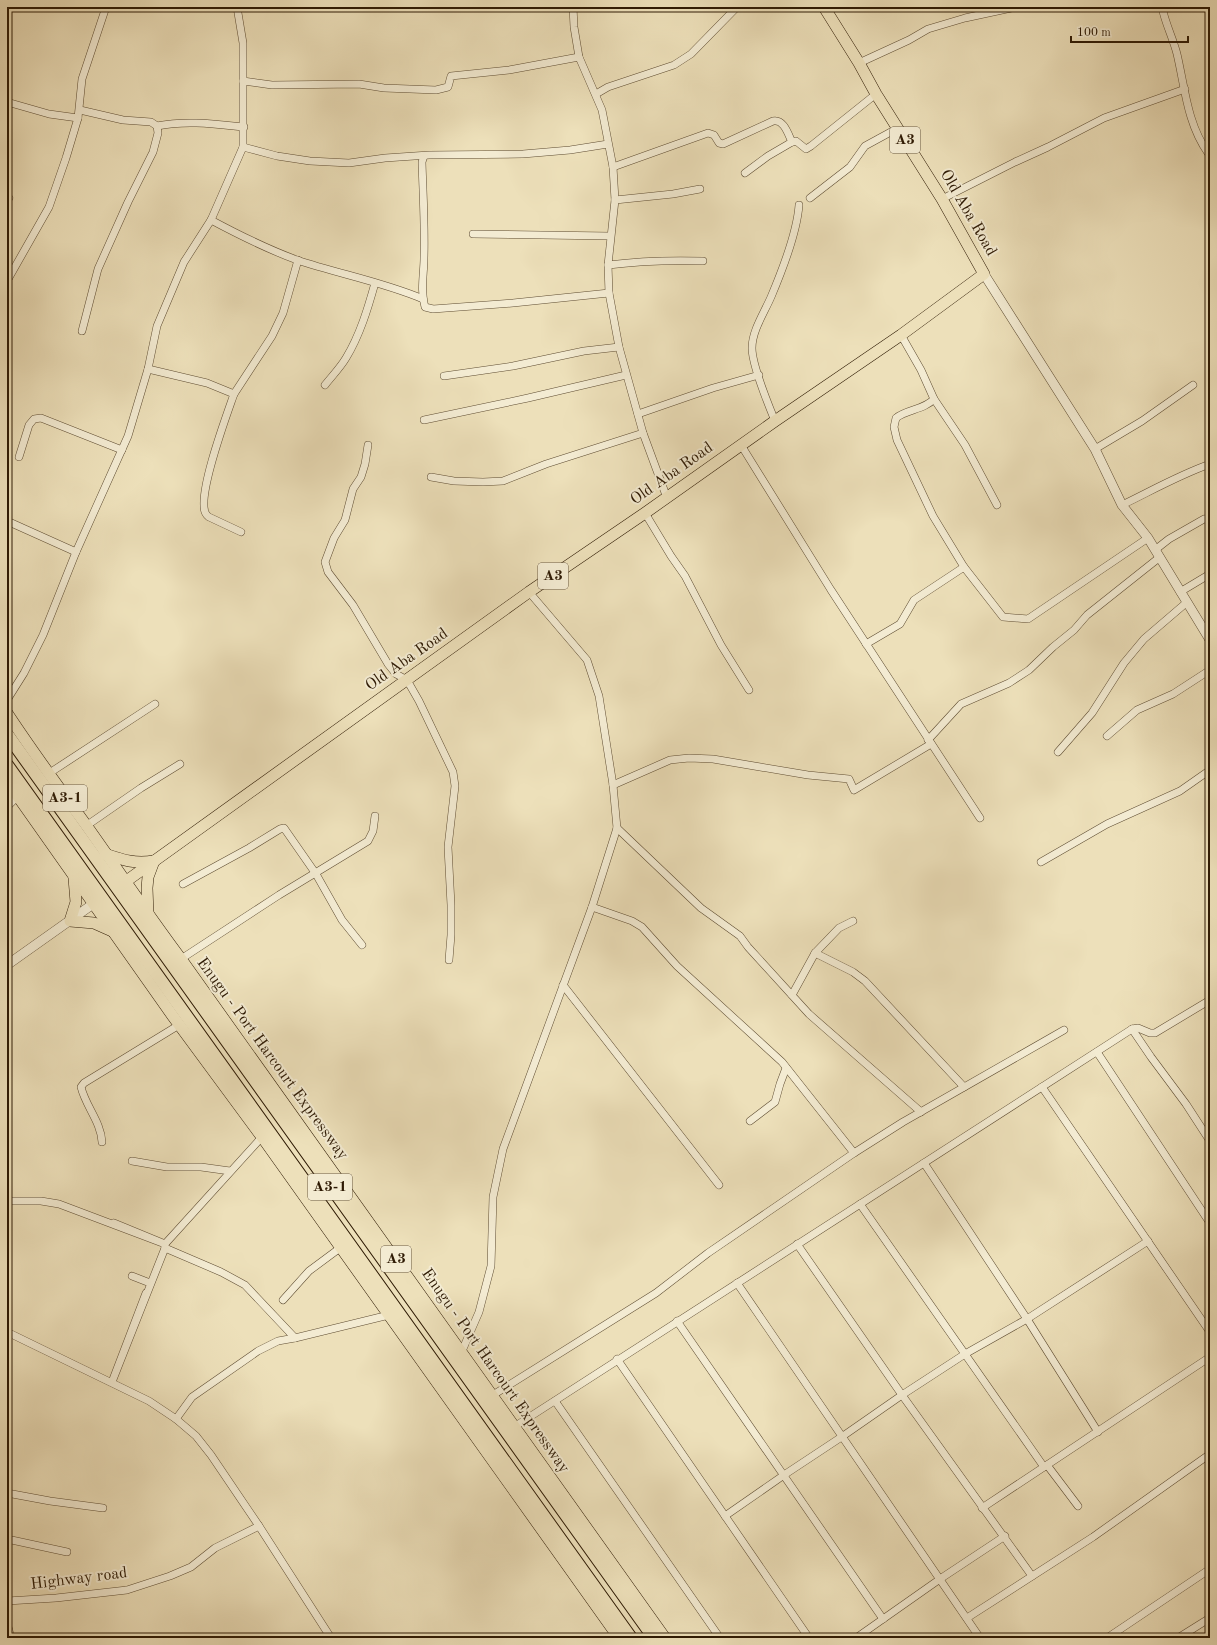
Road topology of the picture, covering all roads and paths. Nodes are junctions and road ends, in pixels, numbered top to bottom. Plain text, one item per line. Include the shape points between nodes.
1 (106, 7) edge
2 (237, 7) edge
3 (573, 7) edge
4 (737, 7) edge
5 (824, 7) edge
6 (1016, 7) edge
7 (1162, 7) edge
8 (580, 57) junction
9 (859, 63) junction
10 (243, 81) junction
11 (1184, 89) junction
12 (596, 94) junction
13 (876, 94) junction
14 (7, 102) edge
15 (80, 110) junction
16 (78, 118) junction
17 (157, 126) junction
18 (244, 127) junction
19 (898, 128) junction
20 (792, 142) junction
21 (608, 144) junction
22 (243, 147) junction
23 (1209, 153) edge
24 (424, 156) junction
25 (613, 167) junction
26 (745, 173) dead end
27 (700, 189) dead end
28 (810, 198) dead end
29 (942, 199) junction
30 (615, 200) junction
31 (799, 205) dead end
32 (211, 220) junction
33 (473, 234) dead end
34 (610, 236) junction
35 (298, 260) junction
36 (703, 262) dead end
37 (608, 266) junction
38 (984, 274) junction
39 (7, 281) edge
40 (375, 283) junction
41 (609, 293) junction
42 (423, 299) junction
43 (82, 331) dead end
44 (901, 335) junction
45 (619, 347) junction
46 (148, 369) junction
47 (626, 375) junction
48 (759, 375) junction
49 (444, 376) dead end
50 (1193, 384) dead end
51 (325, 386) dead end
52 (234, 394) junction
53 (934, 399) junction
54 (638, 414) junction
55 (424, 420) dead end
56 (775, 421) junction
57 (642, 433) junction
58 (368, 445) dead end
59 (742, 445) junction
60 (1095, 449) junction
61 (122, 450) junction
62 (19, 457) dead end
63 (1210, 464) edge
64 (431, 477) dead end
65 (666, 498) junction
66 (998, 505) dead end
67 (1122, 505) junction
68 (645, 513) junction
69 (1204, 519) dead end
70 (7, 521) edge
71 (241, 532) dead end
72 (1148, 538) junction
73 (76, 552) junction
74 (1158, 553) junction
75 (964, 567) junction
76 (1210, 574) edge
77 (529, 592) junction
78 (1180, 592) junction
79 (1186, 602) junction
80 (1209, 637) edge
81 (866, 644) junction
82 (1210, 670) edge
83 (407, 680) junction
84 (749, 690) dead end
85 (7, 700) edge
86 (155, 704) dead end
87 (7, 713) edge
88 (7, 734) edge
89 (1107, 736) dead end
90 (930, 742) junction
91 (1058, 752) dead end
92 (180, 764) dead end
93 (7, 765) edge
94 (1210, 770) edge
95 (48, 774) junction
96 (7, 781) edge
97 (613, 786) junction
98 (18, 796) junction
99 (7, 807) edge
100 (374, 816) dead end
101 (980, 818) dead end
102 (86, 826) junction
103 (617, 828) junction
104 (105, 854) junction
105 (154, 861) junction
106 (1041, 862) dead end
107 (316, 874) junction
108 (73, 876) junction
109 (125, 882) junction
110 (183, 884) dead end
111 (93, 904) junction
112 (592, 907) junction
113 (148, 915) junction
114 (70, 920) junction
115 (853, 921) dead end
116 (113, 931) junction
117 (362, 945) dead end
118 (815, 953) junction
119 (181, 959) junction
120 (449, 960) dead end
121 (7, 965) edge
122 (563, 985) junction
123 (792, 996) junction
124 (1210, 1000) edge
125 (179, 1025) junction
126 (1132, 1029) junction
127 (1064, 1030) dead end
128 (1097, 1052) junction
129 (786, 1068) junction
130 (964, 1087) junction
131 (1042, 1087) junction
132 (921, 1112) junction
133 (750, 1121) dead end
134 (262, 1137) junction
135 (1210, 1141) edge
136 (102, 1142) dead end
137 (854, 1153) junction
138 (132, 1161) dead end
139 (924, 1163) junction
140 (230, 1171) junction
141 (719, 1186) dead end
142 (7, 1201) edge
143 (860, 1204) junction
144 (1210, 1223) edge
145 (1148, 1241) junction
146 (797, 1244) junction
147 (165, 1246) junction
148 (340, 1248) junction
149 (132, 1276) dead end
150 (150, 1283) junction
151 (737, 1283) junction
152 (283, 1300) dead end
153 (389, 1315) junction
154 (1027, 1319) junction
155 (677, 1321) junction
156 (7, 1332) edge
157 (1210, 1332) edge
158 (295, 1338) junction
159 (462, 1351) junction
160 (965, 1354) junction
161 (1210, 1357) edge
162 (617, 1359) junction
163 (112, 1382) junction
164 (493, 1395) junction
165 (902, 1395) junction
166 (555, 1400) junction
167 (176, 1419) junction
168 (514, 1427) junction
169 (1098, 1432) junction
170 (843, 1436) junction
171 (1210, 1454) edge
172 (1046, 1466) junction
173 (784, 1475) junction
174 (7, 1493) edge
175 (1078, 1506) dead end
176 (103, 1508) dead end
177 (982, 1508) junction
178 (725, 1516) junction
179 (259, 1526) junction
180 (1005, 1536) junction
181 (7, 1539) edge
182 (67, 1552) dead end
183 (1210, 1569) edge
184 (1032, 1576) junction
185 (940, 1579) junction
186 (626, 1599) junction
187 (7, 1601) edge
188 (611, 1610) junction
189 (967, 1618) junction
190 (1210, 1618) edge
191 (883, 1619) junction
192 (7, 1624) edge
193 (11, 1638) edge
194 (331, 1638) edge
195 (618, 1638) edge
196 (631, 1638) edge
197 (654, 1638) edge
198 (665, 1638) edge
199 (720, 1638) edge
200 (809, 1638) edge
201 (856, 1638) edge
202 (980, 1638) edge
203 (1106, 1638) edge
204 (1178, 1638) edge

1 - 15 street via 82,79
2 - 10 street via 243,43
3 - 8 street
4 - 12 street via 683,60 608,87
5 - 9 main road, Old Aba Road / A3
6 - 9 street via 928,29
7 - 11 street
8 - 10 street via 510,70 451,76 448,87 436,90 384,88 359,84 272,85
8 - 12 street
9 - 13 main road, Old Aba Road / A3
10 - 18 street
11 - 23 street via 1199,140
11 - 29 street via 1104,118
12 - 21 street via 602,110
13 - 19 main road, Old Aba Road / A3
13 - 20 street via 806,149 796,141
14 - 16 street via 49,114
15 - 16 street
15 - 17 street via 123,120 151,122
16 - 39 street via 49,207
17 - 18 street via 173,122 201,122
17 - 43 street via 158,133 153,152 98,269
18 - 22 street
19 - 28 street via 865,146 850,167
19 - 29 main road, Old Aba Road / A3
20 - 25 street via 777,120 723,144 708,133
20 - 26 street
21 - 24 street via 523,154
21 - 25 street
22 - 24 street via 310,161 349,163
22 - 32 street
24 - 42 street
25 - 30 street
27 - 30 street
29 - 38 main road, Old Aba Road / A3
30 - 34 street
31 - 48 street via 794,235 754,337 752,349
32 - 35 street
32 - 46 street via 184,262 156,326
33 - 34 street
34 - 37 street
35 - 40 street
35 - 52 street via 283,313 272,336
36 - 37 street via 628,262
37 - 41 street
38 - 44 main road, Old Aba Road / A3
38 - 60 street
40 - 42 street
40 - 51 street via 366,314 346,358
41 - 42 street via 433,309 425,307
41 - 45 street
44 - 53 street
44 - 56 main road, Old Aba Road / A3
45 - 47 street
45 - 49 street
46 - 52 street via 207,383
46 - 61 street
47 - 54 street
47 - 55 street
48 - 54 street
48 - 56 street
50 - 60 street
52 - 71 street via 214,454 204,499 205,513 209,517
53 - 66 street
53 - 75 street via 930,404 899,415 894,427 903,456 933,516
54 - 57 street
56 - 59 main road, Old Aba Road / A3
57 - 64 street via 546,464 503,481 454,481
57 - 65 street
58 - 83 street via 361,477 353,489 345,520 334,538 325,562 328,572 353,605 388,664 396,674
59 - 65 main road, Old Aba Road / A3
59 - 81 street
60 - 67 street
61 - 62 street via 41,418 34,419 29,425
61 - 73 street
63 - 67 street via 1179,476
65 - 68 main road, Old Aba Road / A3
67 - 72 street
68 - 77 main road, Old Aba Road / A3
68 - 84 street via 685,576 721,645
69 - 74 street via 1169,539
70 - 73 street
72 - 74 street
72 - 75 street via 1028,619 1003,617
73 - 85 street via 43,635
74 - 78 street
74 - 90 street via 1029,670 1009,683 961,704
75 - 81 street via 914,600 900,624
76 - 78 street
77 - 83 main road, Old Aba Road / A3
77 - 97 street via 587,660 599,696
78 - 79 street
79 - 80 street
79 - 91 street via 1144,639 1124,663 1092,713
81 - 90 street
82 - 89 street via 1173,694 1137,710
83 - 105 main road, Old Aba Road / A3
83 - 120 street via 453,772 455,786 448,847 452,905
86 - 95 street
87 - 95 main road, Enugu - Port Harcourt Expressway / A3-1
88 - 186 highway, Enugu - Port Harcourt Expressway / A3-1
90 - 97 street via 854,790 849,779 808,775 713,759 689,758 670,760
90 - 101 street
92 - 102 street
93 - 188 highway, A3-1
94 - 106 street via 1180,791 1107,824
95 - 102 main road, Enugu - Port Harcourt Expressway / A3-1
96 - 98 main road, A3-1
97 - 103 street
98 - 99 street
98 - 108 main road, A3-1
100 - 107 street via 374,831 368,841
102 - 104 main road, Enugu - Port Harcourt Expressway / A3-1
103 - 112 street
103 - 123 street via 702,908 740,936
104 - 105 main road via 131,862
104 - 109 main road, Enugu - Port Harcourt Expressway / A3-1
105 - 109 main road, Old Aba Road / A3
105 - 113 main road via 147,883
107 - 110 street via 284,828
107 - 117 street via 342,920
107 - 119 street via 266,902
108 - 111 main road, A3-1
108 - 114 main road via 76,902
109 - 113 main road, Enugu - Port Harcourt Expressway / A3
111 - 114 street
111 - 116 main road, A3
112 - 122 street
112 - 129 street via 642,927 677,966
113 - 119 main road, Enugu - Port Harcourt Expressway / A3
114 - 116 main road via 94,923
114 - 121 street
115 - 118 street via 839,928
116 - 125 main road, A3
118 - 123 street
118 - 130 street via 865,981
119 - 159 main road, Enugu - Port Harcourt Expressway / A3
122 - 141 street
122 - 159 street via 503,1149 493,1197 491,1266 479,1312
123 - 132 street via 822,1026
124 - 126 street via 1155,1033 1138,1028
125 - 134 main road, A3
125 - 136 street via 81,1087 98,1124
126 - 128 street
126 - 135 street
127 - 130 street
128 - 131 street
128 - 144 street
129 - 133 street via 775,1102
129 - 137 street
130 - 132 street
131 - 139 street
131 - 145 street
132 - 137 street
134 - 140 street
134 - 148 main road, A3
137 - 164 street via 708,1253 656,1294
138 - 140 street
139 - 143 street
139 - 154 street
140 - 147 street
142 - 147 street via 59,1204 114,1223
143 - 146 street
143 - 160 street
145 - 154 street
145 - 157 street
146 - 151 street
146 - 165 street
147 - 150 street
147 - 158 street via 246,1285
148 - 152 street via 309,1271
148 - 153 main road, A3
149 - 150 street
150 - 163 street
151 - 155 street
151 - 170 street
153 - 158 street
153 - 195 main road, A3
154 - 160 street
154 - 169 street
155 - 162 street
155 - 173 street
156 - 163 street
158 - 167 street via 278,1341 258,1351 192,1397
159 - 164 main road, Enugu - Port Harcourt Expressway / A3
160 - 165 street
160 - 172 street
161 - 169 street
162 - 166 street
162 - 178 street
163 - 167 street via 149,1401
164 - 168 main road, Enugu - Port Harcourt Expressway / A3
165 - 170 street
165 - 177 street
166 - 168 street
166 - 199 street
167 - 179 street via 196,1436 211,1455
168 - 198 main road, Enugu - Port Harcourt Expressway / A3
169 - 172 street
170 - 173 street
170 - 185 street
171 - 184 street via 1094,1537
172 - 175 street
172 - 177 street
173 - 178 street
173 - 191 street
174 - 176 street
177 - 180 street
178 - 200 street
179 - 187 street, Highway road via 215,1548 191,1567 126,1590
179 - 194 street
180 - 184 street
180 - 185 street
181 - 182 street
183 - 203 street
184 - 189 street
185 - 189 street
185 - 191 street
186 - 188 highway
186 - 197 highway, Enugu - Port Harcourt Expressway / A3-1
188 - 196 highway, A3-1
189 - 202 street
190 - 204 street
191 - 201 street
192 - 193 street

